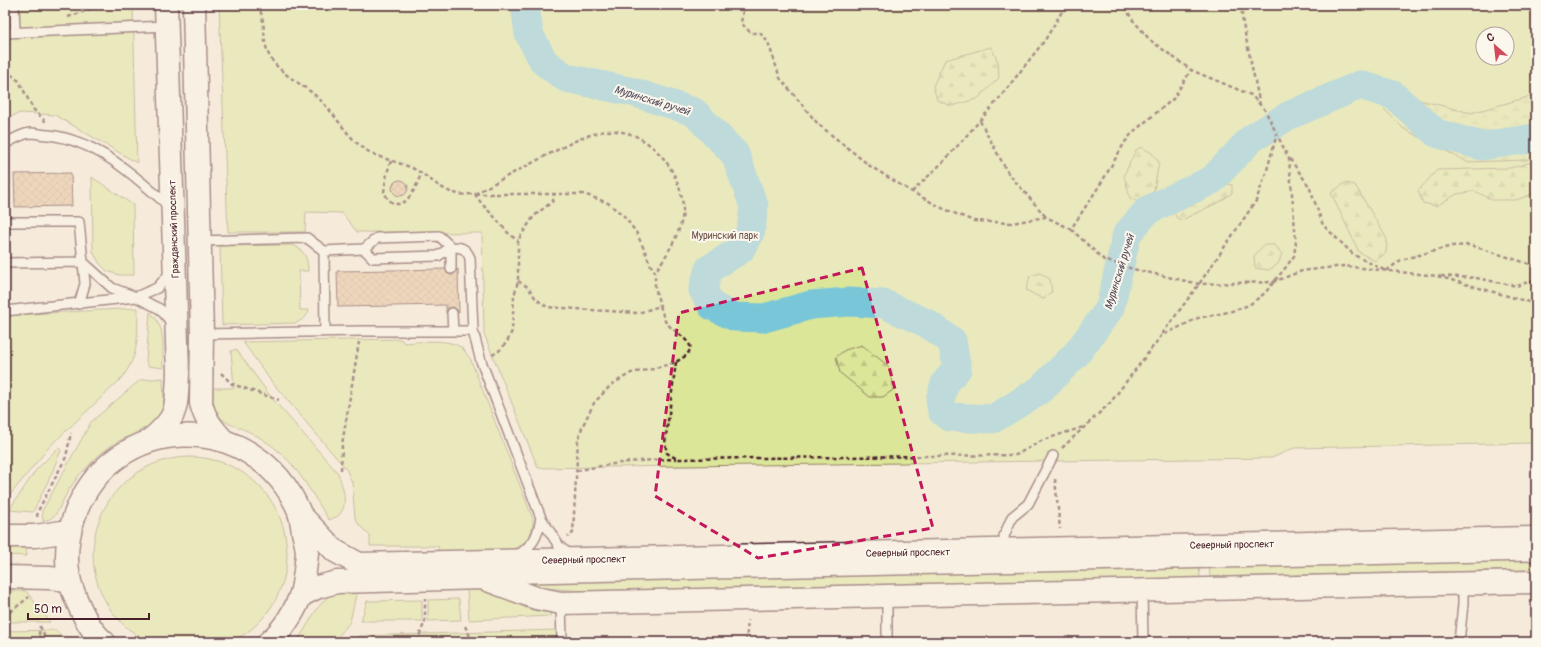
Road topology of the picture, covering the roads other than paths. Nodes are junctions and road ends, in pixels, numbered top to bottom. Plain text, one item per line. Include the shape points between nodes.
1 (14, 5) edge
2 (194, 5) edge
3 (167, 15) edge
4 (15, 32) junction
5 (5, 33) edge
6 (5, 144) edge
7 (173, 210) junction
8 (5, 222) edge
9 (200, 241) junction
10 (451, 247) junction
11 (364, 249) junction
12 (324, 251) junction
13 (83, 262) junction
14 (5, 263) edge
15 (174, 268) junction
16 (451, 269) dead end
17 (136, 297) junction
18 (79, 304) junction
19 (5, 312) edge
20 (452, 313) dead end
21 (176, 327) junction
22 (325, 331) junction
23 (453, 331) junction
24 (473, 331) junction
25 (202, 334) junction
26 (224, 441) junction
27 (148, 442) junction
28 (1053, 456) road end
29 (299, 513) junction
30 (541, 518) junction
31 (69, 531) junction
32 (6, 535) edge
33 (1536, 538) edge
34 (1005, 550) junction
35 (1536, 552) edge
36 (567, 553) junction
37 (510, 561) junction
38 (5, 577) edge
39 (482, 578) junction
40 (69, 580) junction
41 (1536, 582) edge
42 (1463, 583) junction
43 (1142, 590) junction
44 (300, 596) junction
45 (887, 596) junction
46 (561, 603) junction
47 (104, 642) edge
48 (269, 642) edge
49 (562, 642) edge
50 (887, 642) edge
51 (1143, 642) edge
52 (1459, 642) edge

1 - 4 lane
2 - 9 main road
3 - 4 lane
3 - 7 main road, Гражданский проспект
4 - 5 lane
6 - 7 lane via 30,133 62,137 90,146 143,183
7 - 15 main road, Гражданский проспект
8 - 13 lane via 79,222
9 - 12 lane via 307,238
9 - 25 main road
10 - 11 lane via 438,256 373,258
10 - 11 lane via 439,236 377,238
10 - 16 lane
10 - 24 lane via 462,247 470,258
11 - 12 lane
12 - 22 lane
13 - 14 lane
13 - 17 lane via 112,288
13 - 18 lane via 85,284
15 - 17 lane via 156,288
15 - 21 main road, Гражданский проспект
17 - 18 lane
17 - 21 lane via 160,309
18 - 19 lane
20 - 23 lane
21 - 27 main road, Гражданский проспект via 176,405 173,417 165,428
22 - 23 lane
22 - 25 lane
23 - 24 lane
24 - 30 lane via 481,361
25 - 26 main road via 201,404 210,425
26 - 27 main road via 199,436 173,436
26 - 29 main road via 249,452 270,468 287,489
27 - 31 main road via 120,455 97,476 79,502
28 - 34 lane via 1028,504 1012,517 1004,536
29 - 37 main road, Северный проспект via 335,551 359,564
29 - 44 main road via 307,552
30 - 36 lane
30 - 37 lane via 538,533 531,545
31 - 32 main road via 35,536
31 - 40 main road
33 - 34 main road, Северный проспект
34 - 36 main road, Северный проспект
35 - 39 street, Северный проспект via 537,573
36 - 37 main road, Северный проспект
38 - 40 main road
39 - 44 main road, Северный проспект via 337,582 318,587
39 - 46 main road, Северный проспект via 536,598
40 - 47 main road via 81,612
41 - 42 main road, Северный проспект
42 - 43 main road, Северный проспект
42 - 52 lane
43 - 45 main road, Северный проспект
43 - 51 lane
44 - 48 main road via 284,626
45 - 46 main road, Северный проспект
45 - 50 lane
46 - 49 lane

